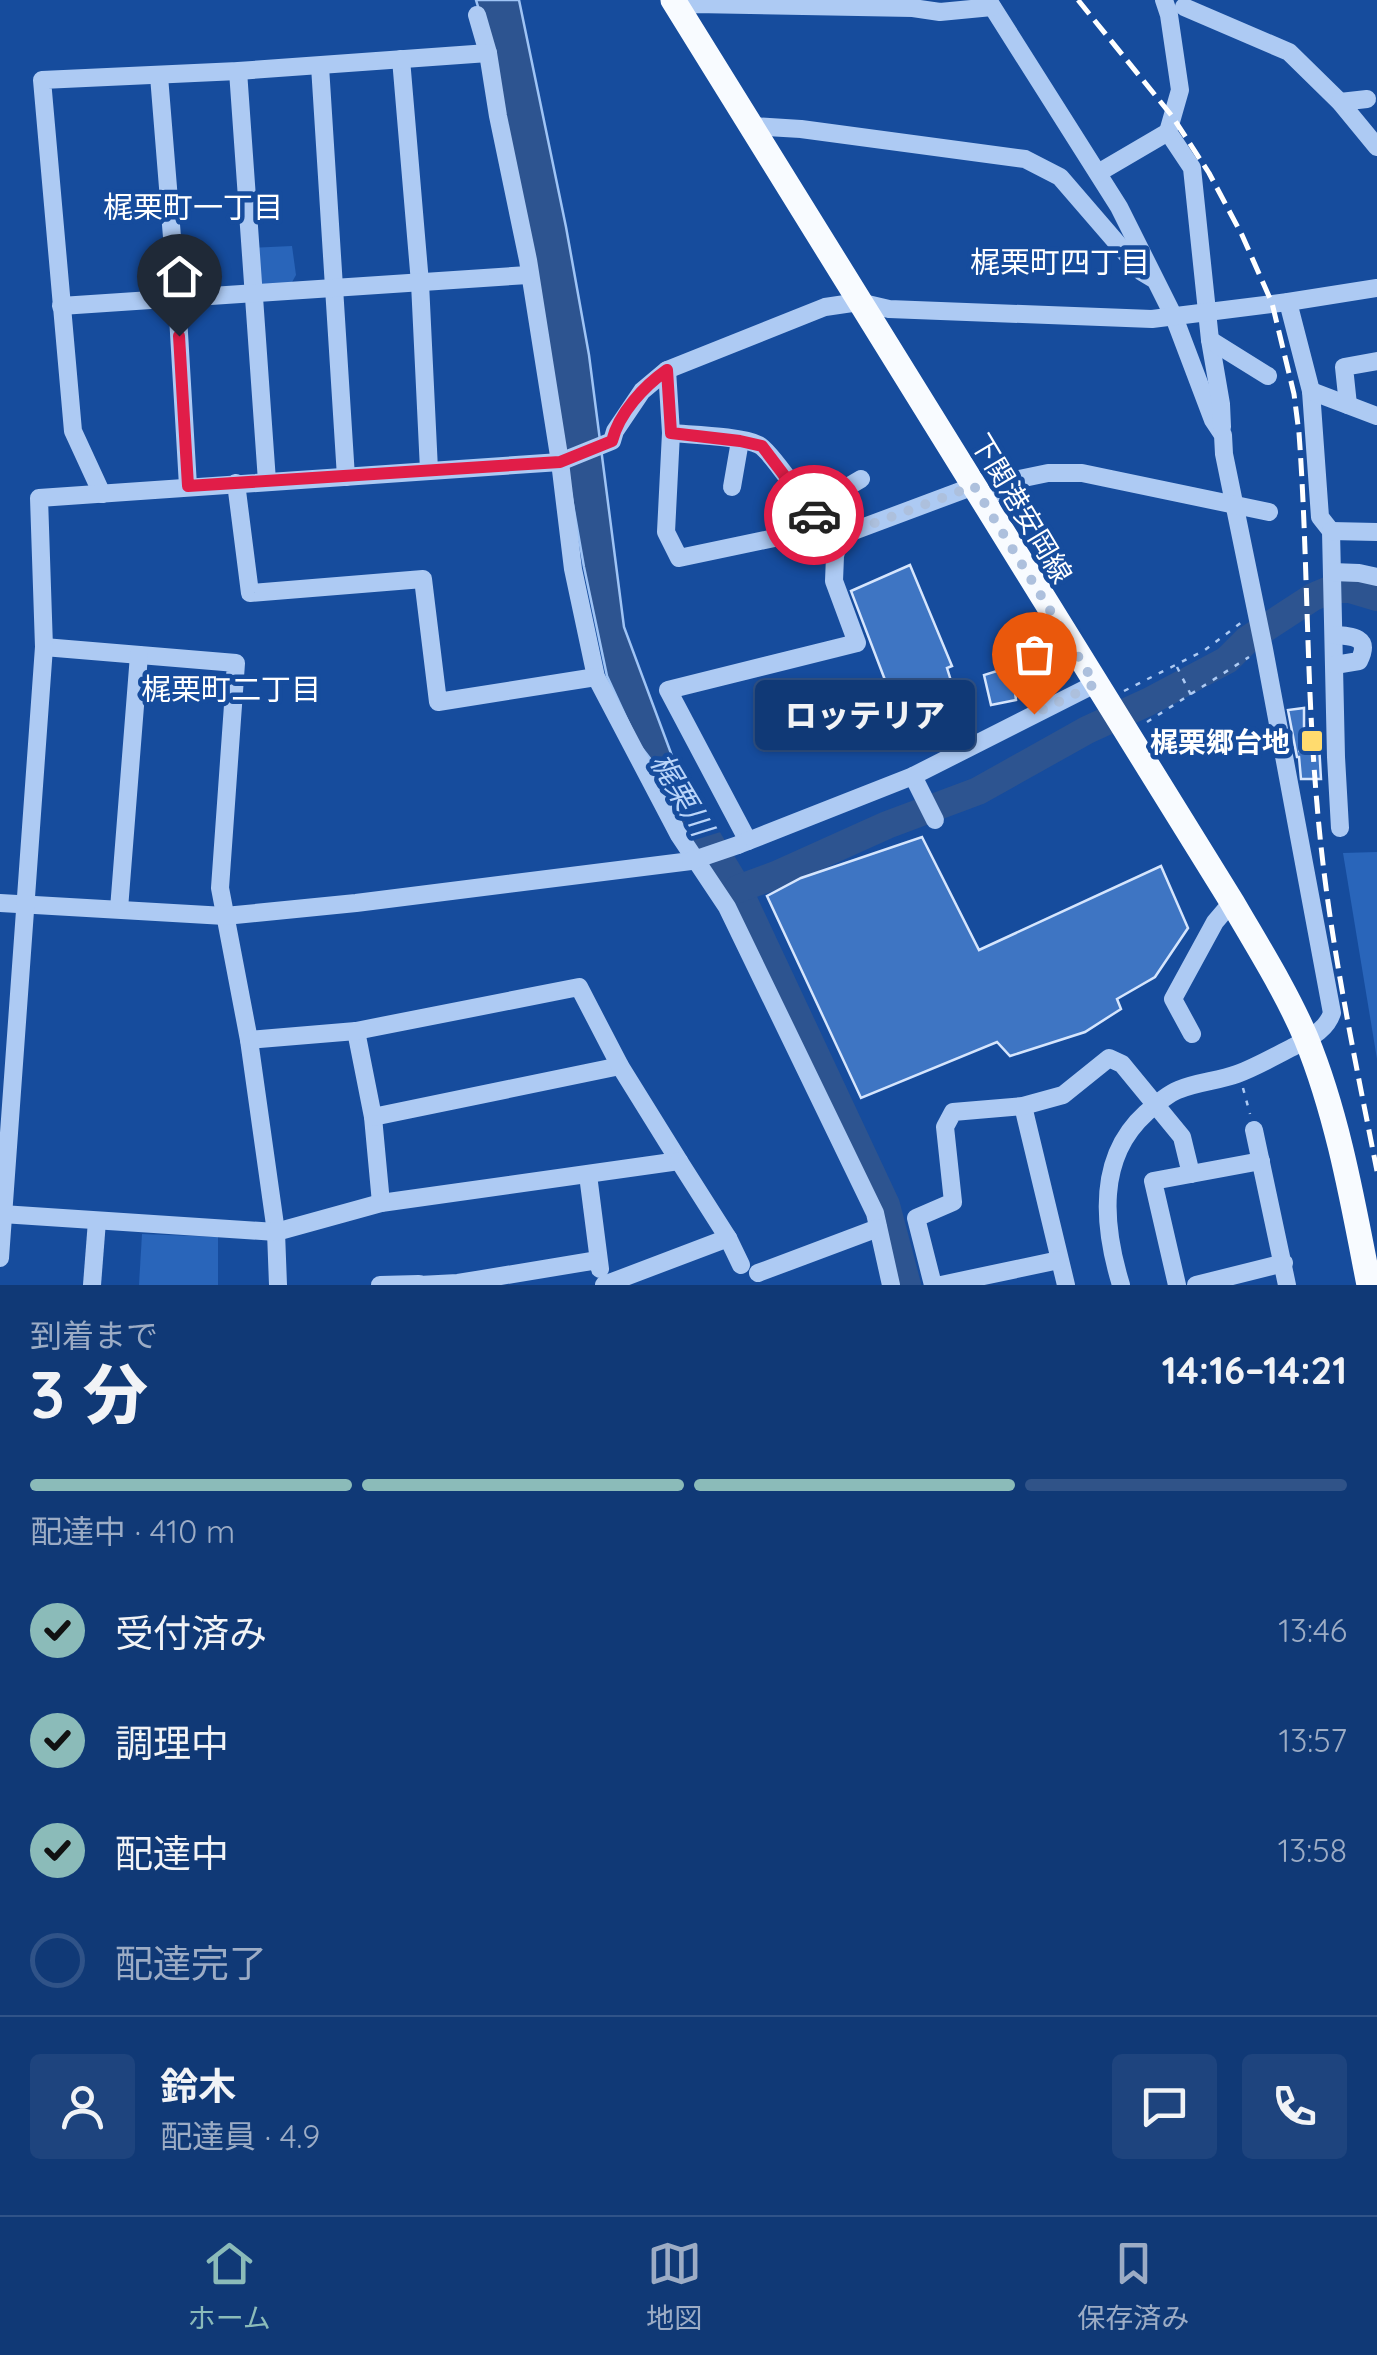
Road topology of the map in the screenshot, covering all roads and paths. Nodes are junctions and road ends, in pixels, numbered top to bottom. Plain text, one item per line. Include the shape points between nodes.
1 (990, 4) edge
2 (1178, 5) edge
3 (676, 6) edge
4 (477, 14) dead end
5 (488, 53) junction
6 (402, 59) junction
7 (320, 66) junction
8 (238, 71) junction
9 (160, 76) junction
10 (1367, 100) dead end
11 (1340, 102) junction
12 (752, 126) junction
13 (1168, 132) junction
14 (1377, 147) edge
15 (1098, 174) junction
16 (528, 274) junction
17 (1157, 281) junction
18 (420, 283) junction
19 (1377, 288) edge
20 (336, 289) junction
21 (253, 295) junction
22 (177, 299) junction
23 (859, 302) junction
24 (1288, 302) junction
25 (62, 306) junction
26 (1209, 310) junction
27 (1174, 317) junction
28 (1210, 340) junction
29 (1377, 361) edge
30 (667, 370) junction
31 (1268, 376) dead end
32 (1311, 391) junction
33 (1348, 405) junction
34 (1377, 416) edge
35 (671, 433) junction
36 (1223, 435) junction
37 (740, 441) junction
38 (560, 462) junction
39 (429, 470) junction
40 (346, 477) junction
41 (861, 479) dead end
42 (267, 481) junction
43 (236, 483) junction
44 (188, 486) junction
45 (732, 487) dead end
46 (978, 493) junction
47 (102, 494) junction
48 (1234, 505) junction
49 (810, 509) junction
50 (1268, 512) dead end
51 (822, 528) junction
52 (1331, 530) junction
53 (1377, 532) edge
54 (840, 536) junction
55 (1332, 574) junction
56 (1377, 578) edge
57 (1256, 616) junction
58 (1334, 635) junction
59 (44, 646) junction
60 (1263, 646) junction
61 (139, 655) junction
62 (1336, 665) junction
63 (1176, 666) junction
64 (596, 677) junction
65 (1191, 694) junction
66 (1103, 696) junction
67 (1126, 732) junction
68 (1320, 750) dead end
69 (1298, 751) dead end
70 (913, 776) junction
71 (934, 820) dead end
72 (1340, 828) dead end
73 (743, 843) junction
74 (1232, 902) junction
75 (0, 903) edge
76 (26, 904) junction
77 (119, 909) junction
78 (225, 916) junction
79 (356, 1030) junction
80 (1192, 1034) dead end
81 (249, 1040) junction
82 (1306, 1040) junction
83 (620, 1066) junction
84 (1240, 1074) junction
85 (1155, 1105) junction
86 (1023, 1106) junction
87 (373, 1117) junction
88 (1254, 1130) joint
89 (679, 1161) junction
90 (1261, 1161) junction
91 (1190, 1174) junction
92 (588, 1175) junction
93 (380, 1202) junction
94 (2, 1214) edge
95 (96, 1221) junction
96 (878, 1228) junction
97 (276, 1232) junction
98 (728, 1238) junction
99 (0, 1258) edge
100 (598, 1260) junction
101 (1059, 1260) junction
102 (1284, 1264) junction
103 (92, 1285) edge
104 (278, 1285) edge
105 (380, 1285) edge
106 (418, 1285) edge
107 (604, 1285) edge
108 (891, 1285) edge
109 (933, 1285) edge
110 (941, 1285) edge
111 (1066, 1285) edge
112 (1121, 1285) edge
113 (1177, 1285) edge
114 (1196, 1285) edge
115 (1287, 1285) edge
116 (1369, 1285) edge

1 - 3 street via 940,12
1 - 15 street
2 - 11 street via 1289,52
2 - 13 street via 1180,90
3 - 12 main road, 下関港安岡線
4 - 5 street
5 - 6 street
5 - 16 street
6 - 7 street
6 - 18 street
7 - 8 street
7 - 20 street
8 - 9 street
8 - 21 street
9 - 22 street
9 - 25 street via 42,80
10 - 11 street
11 - 14 street
12 - 17 street via 1025,158 1060,178
12 - 23 main road, 下関港安岡線
13 - 15 street
13 - 26 street via 1192,168
15 - 17 street
16 - 18 street
16 - 38 street
17 - 27 street
18 - 20 street
18 - 39 street
19 - 24 street
20 - 21 street
20 - 40 street
21 - 22 street
21 - 42 street
22 - 25 street
22 - 44 street
23 - 27 street via 889,309
23 - 30 street via 825,307
23 - 46 main road, 下関港安岡線
24 - 26 street
24 - 32 street
25 - 47 street via 73,431
26 - 27 street
26 - 28 street
27 - 36 street
28 - 31 street
28 - 36 street
29 - 33 street via 1344,367
30 - 35 street
30 - 38 street via 642,391 612,441
32 - 33 street
32 - 52 street via 1320,517
33 - 34 street
35 - 37 street
35 - 51 street via 666,532 679,558
36 - 48 street
37 - 45 street
37 - 49 street via 762,446
38 - 39 street
38 - 64 street
39 - 40 street
40 - 42 street
41 - 49 street
42 - 43 street
43 - 44 street
43 - 64 street via 250,593 423,579 438,702
44 - 47 street
46 - 48 street via 1048,473 1082,473
46 - 54 street
46 - 66 main road, 下関港安岡線
47 - 59 street via 38,498
48 - 50 street
48 - 57 street
49 - 51 street
51 - 54 street
52 - 53 street
52 - 55 street
54 - 73 street via 834,580 857,643 668,690
55 - 56 street
55 - 58 street
57 - 60 street
57 - 63 path
58 - 62 street
58 - 62 street via 1352,636 1362,645 1358,661
59 - 61 street
59 - 76 street
60 - 65 path
60 - 82 street via 1332,1013 1328,1025
61 - 77 street
61 - 78 street via 236,663 220,888
62 - 72 street
63 - 65 path
63 - 66 path
64 - 96 street via 678,835 727,907
65 - 67 path
66 - 67 main road, 下関港安岡線
66 - 70 street
67 - 74 main road, 下関港安岡線
68 - 69 path, bridge
70 - 71 street
70 - 73 street
73 - 78 street, bridge via 692,861
74 - 80 street via 1173,999
74 - 82 main road, 下関港安岡線
75 - 76 street
76 - 77 street
76 - 94 street
77 - 78 street
78 - 81 street
79 - 81 street
79 - 83 street via 579,987
79 - 87 street
81 - 97 street
82 - 84 street
82 - 116 main road, 下関港安岡線 via 1330,1112
83 - 87 street
83 - 89 street
84 - 85 street via 1178,1090
84 - 88 path
85 - 86 street via 1122,1064 1109,1058 1063,1094
85 - 91 street via 1182,1136
85 - 112 street via 1118,1149 1109,1180 1107,1229
86 - 101 street
86 - 109 street via 953,1112 944,1127 954,1202 916,1218
87 - 93 street
88 - 90 street
89 - 92 street
89 - 98 street
90 - 91 street
90 - 102 street
91 - 113 street via 1154,1181
92 - 93 street
92 - 100 street
93 - 97 street
94 - 95 street
94 - 99 street
95 - 97 street
95 - 103 street
96 - 98 street via 750,1269
96 - 108 street
97 - 104 street
98 - 107 street
100 - 106 street
100 - 107 street
101 - 110 street
101 - 111 street
102 - 114 street
102 - 115 street
105 - 106 street

